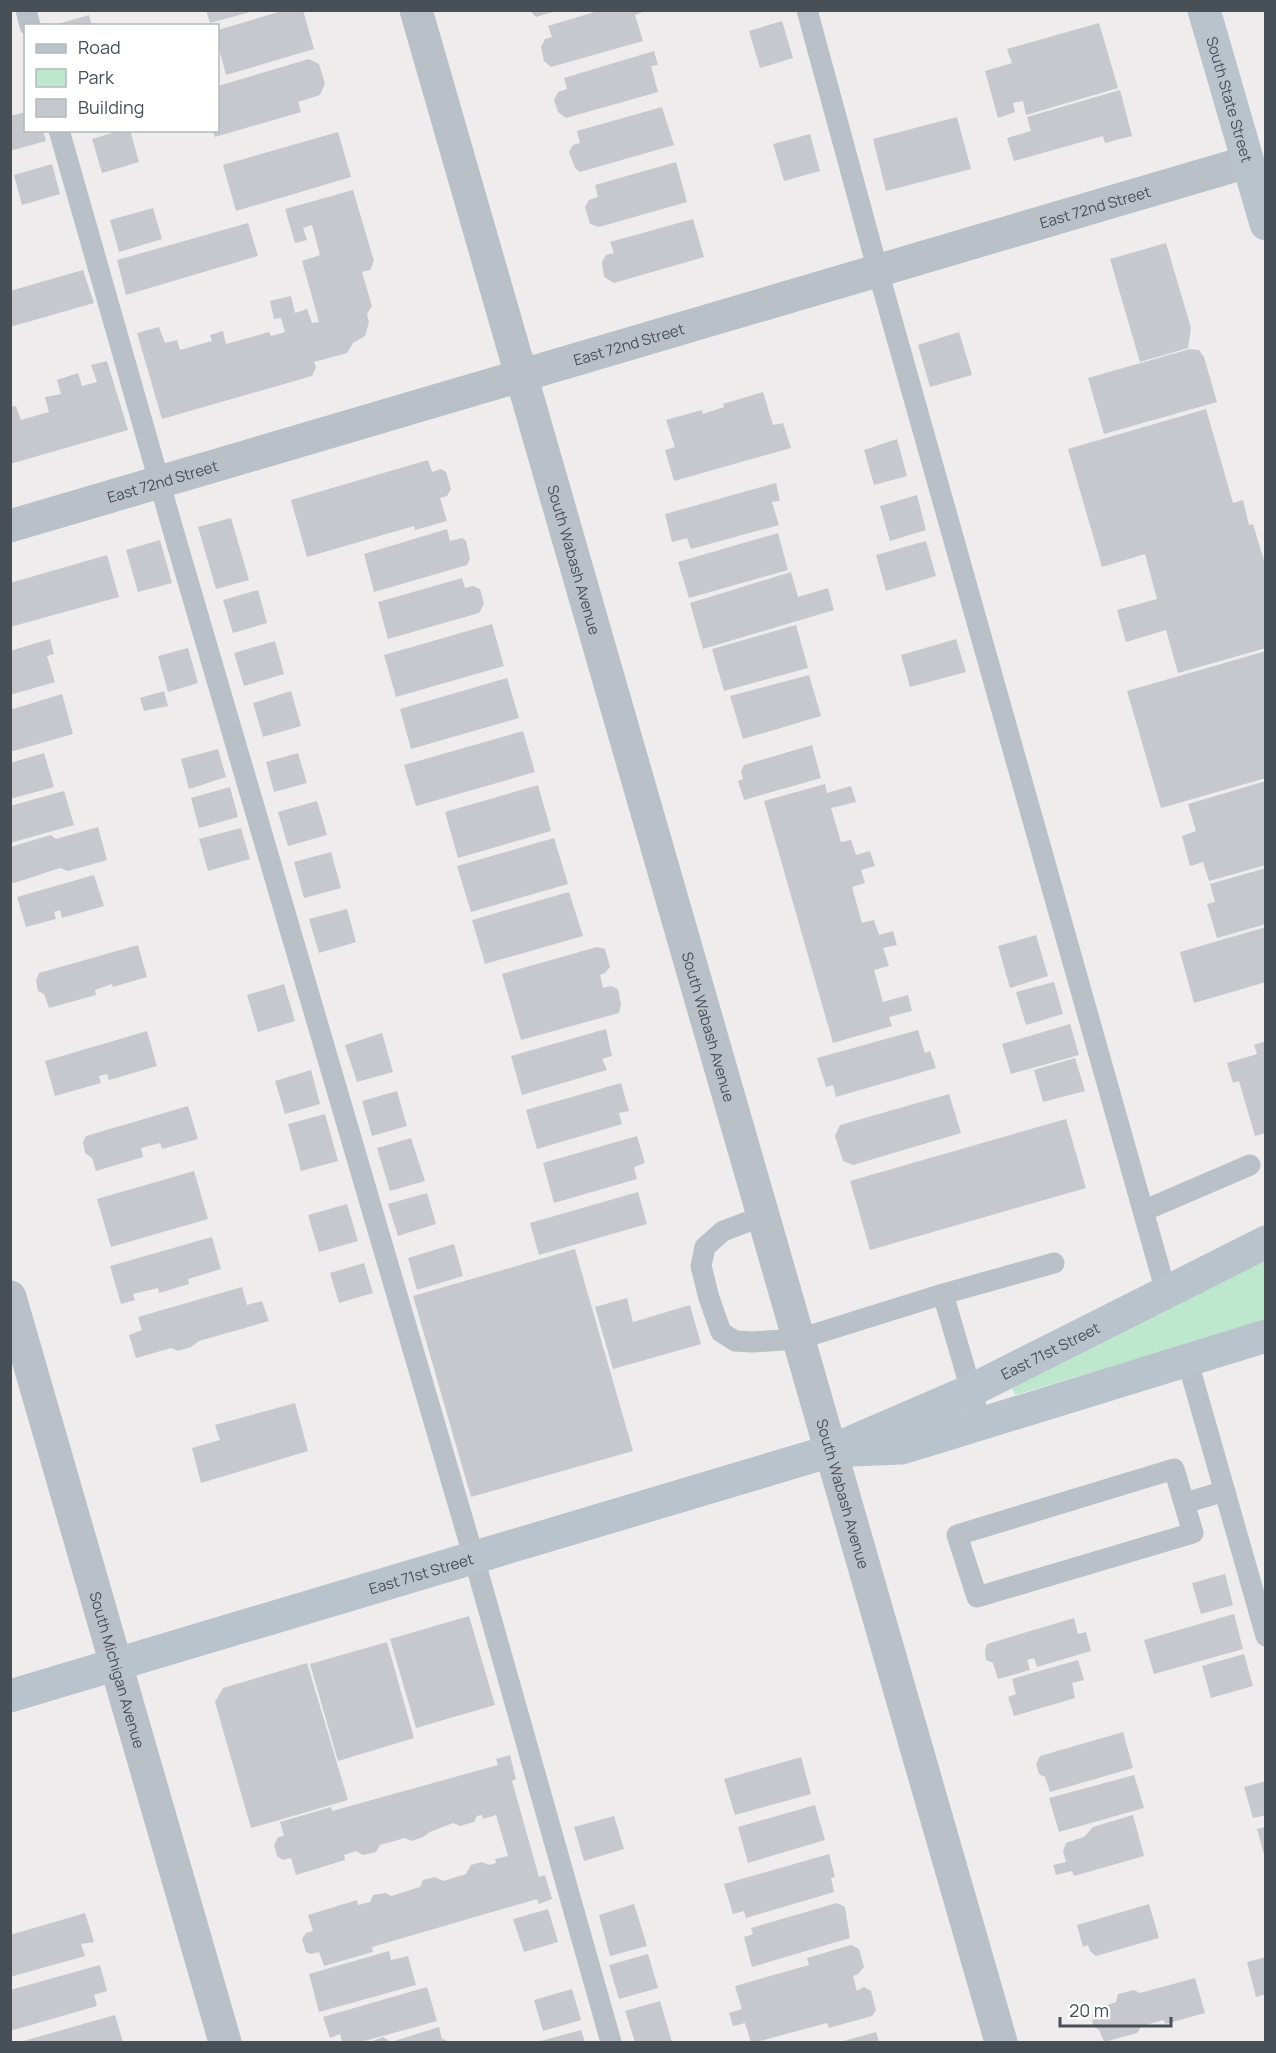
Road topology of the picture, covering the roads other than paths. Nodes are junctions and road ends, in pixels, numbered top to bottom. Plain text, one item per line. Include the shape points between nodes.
1 (416, 10) edge
2 (807, 10) edge
3 (1204, 10) edge
4 (60, 132) edge
5 (1248, 162) junction
6 (1266, 224) edge
7 (878, 271) junction
8 (521, 376) junction
9 (159, 482) junction
10 (10, 526) edge
11 (1250, 1165) dead end
12 (1143, 1211) junction
13 (763, 1216) junction
14 (1266, 1242) edge
15 (1053, 1263) dead end
16 (1166, 1292) junction
17 (943, 1294) junction
18 (10, 1297) edge
19 (1266, 1336) edge
20 (799, 1339) junction
21 (1187, 1359) junction
22 (970, 1391) junction
23 (981, 1424) junction
24 (831, 1451) junction
25 (1224, 1491) junction
26 (1185, 1503) junction
27 (474, 1557) junction
28 (1266, 1636) edge
29 (117, 1663) junction
30 (10, 1696) edge
31 (225, 2043) edge
32 (611, 2043) edge
33 (1001, 2043) edge

1 - 8 street, South Wabash Avenue
2 - 7 lane
3 - 5 main road, South State Street
4 - 9 lane
5 - 6 main road, South State Street
5 - 7 street, East 72nd Street
7 - 8 street, East 72nd Street
7 - 12 lane
8 - 9 street, East 72nd Street
8 - 13 street, South Wabash Avenue
9 - 10 street, East 72nd Street
9 - 27 lane
11 - 12 lane
12 - 16 lane
13 - 20 street, South Wabash Avenue
13 - 20 lane via 723,1231 705,1247 701,1266 709,1298 722,1332 735,1341
14 - 16 main road, East 71st Street
15 - 17 lane
16 - 22 main road, East 71st Street
17 - 20 lane
17 - 22 lane
18 - 29 street, South Michigan Avenue
19 - 21 main road, East 71st Street
20 - 24 street, South Wabash Avenue
21 - 23 main road, East 71st Street
21 - 25 lane
22 - 23 lane
22 - 24 main road, East 71st Street
23 - 24 main road, East 71st Street via 902,1448
24 - 27 main road, East 71st Street
24 - 33 street, South Wabash Avenue
25 - 26 lane
25 - 28 lane
26 - 26 lane via 1174,1469 957,1534 977,1597 1193,1533
27 - 29 main road, East 71st Street
27 - 32 lane
29 - 30 main road, East 71st Street
29 - 31 street, South Michigan Avenue

